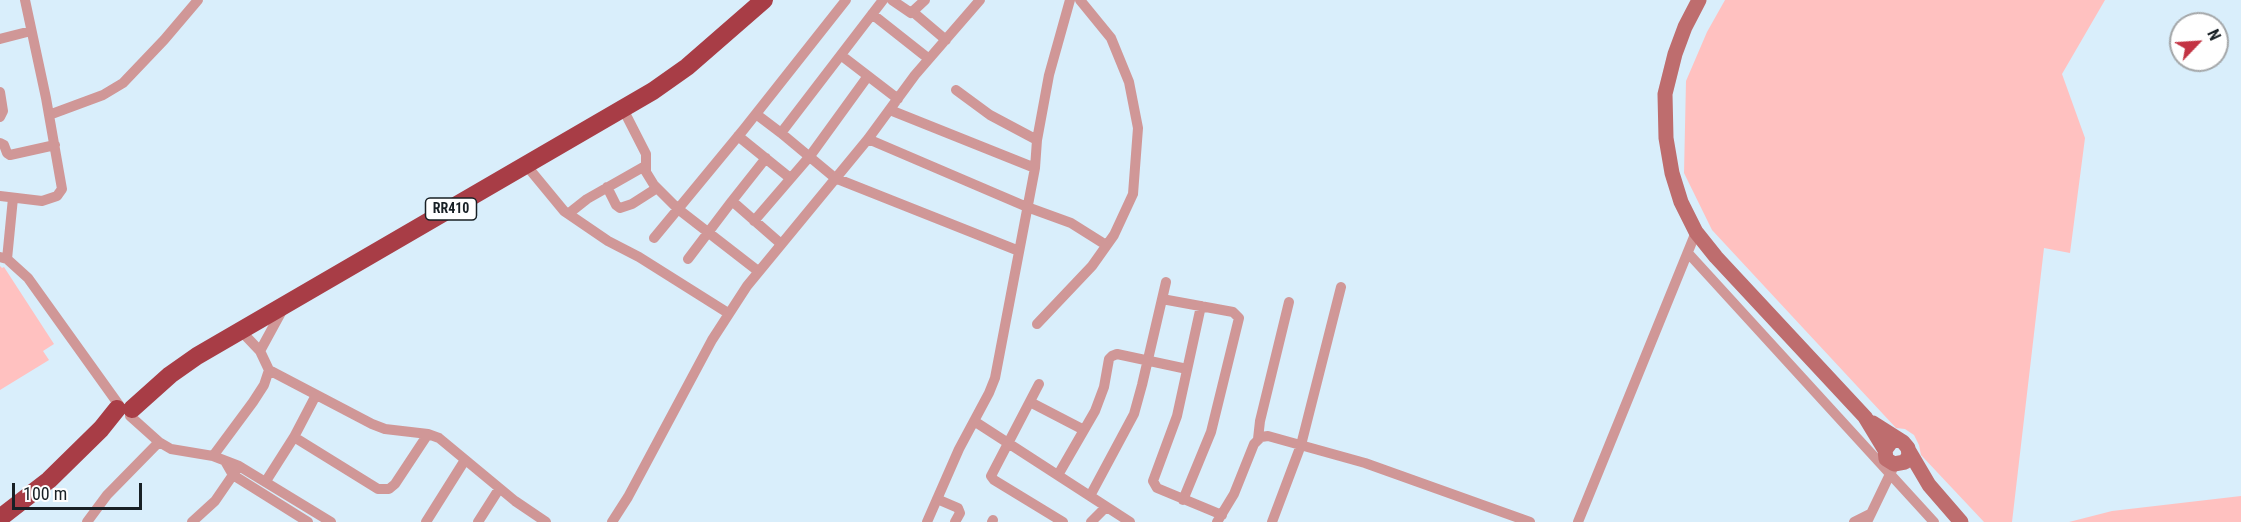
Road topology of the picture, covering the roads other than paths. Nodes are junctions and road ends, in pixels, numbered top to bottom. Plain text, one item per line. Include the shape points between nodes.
1 (24, 0) edge
2 (198, 0) edge
3 (751, 0) edge
4 (764, 0) edge
5 (846, 0) edge
6 (883, 0) edge
7 (892, 0) edge
8 (925, 0) edge
9 (980, 0) edge
10 (1070, 0) edge
11 (1080, 0) edge
12 (1699, 0) edge
13 (913, 12) junction
14 (872, 14) junction
15 (31, 31) junction
16 (0, 39) edge
17 (946, 40) junction
18 (842, 56) junction
19 (929, 59) junction
20 (868, 76) junction
21 (956, 90) dead end
22 (0, 92) edge
23 (898, 99) junction
24 (623, 109) junction
25 (890, 110) junction
26 (756, 114) junction
27 (49, 115) junction
28 (0, 117) edge
29 (781, 134) junction
30 (738, 136) junction
31 (868, 139) junction
32 (1037, 140) junction
33 (0, 143) edge
34 (55, 145) junction
35 (810, 156) junction
36 (766, 158) junction
37 (526, 165) junction
38 (645, 166) junction
39 (1035, 168) junction
40 (790, 178) junction
41 (836, 178) junction
42 (607, 187) junction
43 (657, 188) junction
44 (0, 196) edge
45 (13, 198) junction
46 (732, 201) junction
47 (1027, 207) junction
48 (678, 209) junction
49 (568, 214) junction
50 (754, 221) junction
51 (1696, 232) junction
52 (709, 233) junction
53 (654, 238) dead end
54 (780, 243) junction
55 (1106, 245) junction
56 (1019, 251) junction
57 (1688, 253) junction
58 (4, 258) edge
59 (688, 259) dead end
60 (758, 271) junction
61 (1166, 282) dead end
62 (1341, 287) dead end
63 (1162, 299) junction
64 (1289, 302) dead end
65 (284, 306) junction
66 (1201, 306) junction
67 (728, 313) junction
68 (1037, 324) dead end
69 (241, 331) junction
70 (260, 351) junction
71 (1148, 361) junction
72 (1186, 369) junction
73 (269, 370) junction
74 (1039, 384) dead end
75 (316, 395) junction
76 (1030, 402) junction
77 (125, 410) junction
78 (1865, 417) junction
79 (974, 421) junction
80 (1084, 430) junction
81 (428, 434) junction
82 (294, 437) junction
83 (1258, 439) junction
84 (159, 442) junction
85 (1008, 442) junction
86 (1301, 445) junction
87 (1904, 446) junction
88 (1885, 450) junction
89 (213, 456) junction
90 (465, 460) junction
91 (1895, 468) junction
92 (236, 471) junction
93 (1058, 475) junction
94 (266, 481) junction
95 (1929, 485) junction
96 (499, 489) junction
97 (1090, 496) junction
98 (937, 499) junction
99 (1183, 500) junction
100 (1106, 507) junction
101 (0, 518) edge
102 (1869, 518) edge
103 (1220, 519) edge
104 (10, 522) edge
105 (87, 522) edge
106 (192, 522) edge
107 (308, 522) edge
108 (331, 522) edge
109 (426, 522) edge
110 (478, 522) edge
111 (546, 522) edge
112 (612, 522) edge
113 (927, 522) edge
114 (955, 522) edge
115 (1064, 522) edge
116 (1091, 522) edge
117 (1130, 522) edge
118 (1272, 522) edge
119 (1530, 522) edge
120 (1578, 522) edge
121 (1854, 522) edge
122 (1934, 522) edge
123 (1961, 522) edge

1 - 15 street
2 - 27 street via 123,83 103,95
3 - 77 highway, RR410 via 660,78 192,349 163,369
4 - 24 highway, RR410 via 687,67
5 - 26 street
6 - 14 street
7 - 13 street
8 - 13 street
9 - 17 street
10 - 32 street via 1049,75
11 - 55 street via 1119,54 1138,128 1133,194
12 - 51 main road via 1675,54 1664,111 1675,186
13 - 17 street
14 - 18 street
14 - 19 street
15 - 16 street
15 - 27 street
17 - 19 street
18 - 20 street
18 - 29 street
19 - 23 street
20 - 23 street
20 - 35 street
21 - 32 street via 990,115
22 - 28 street
23 - 25 street
24 - 37 highway, RR410
24 - 38 street via 644,148
25 - 31 street
25 - 39 street
26 - 29 street
26 - 30 street
27 - 34 street
29 - 35 street
30 - 36 street
30 - 48 street
31 - 41 street
31 - 47 street
32 - 39 street
33 - 34 street via 9,155
34 - 45 street via 62,183 60,194 42,201
35 - 40 street
35 - 41 street
36 - 40 street
36 - 46 street
37 - 49 street
37 - 65 highway, RR410
38 - 42 street
38 - 43 street
39 - 47 street
40 - 50 street
41 - 54 street
41 - 56 street
42 - 43 street via 620,208
42 - 49 street
43 - 48 street
44 - 45 street
45 - 58 street
46 - 50 street
46 - 52 street
47 - 55 street via 1071,223
47 - 56 street
48 - 52 street
48 - 53 street
49 - 67 street
50 - 54 street
51 - 57 street
51 - 78 main road
52 - 59 street
52 - 60 street
54 - 60 street
55 - 68 street
56 - 79 street via 995,378
57 - 91 street
57 - 120 street
58 - 77 street via 28,278
60 - 67 street
61 - 63 street
62 - 86 street
63 - 66 street
63 - 71 street
64 - 83 street
65 - 69 highway, RR410
65 - 70 street
66 - 72 street
66 - 99 street via 1235,312 1239,321 1211,432
67 - 112 street
69 - 70 street
69 - 77 highway, RR410 via 177,370
70 - 73 street
71 - 72 street
71 - 80 street via 1117,354 1110,357 1100,399
71 - 97 street via 1134,414
72 - 99 street via 1177,416 1153,481 1157,488
73 - 75 street
73 - 89 street via 253,402
74 - 76 street
75 - 81 street via 385,429
75 - 82 street
76 - 80 street
76 - 85 street
77 - 84 street
77 - 101 highway, RR410 via 49,480
77 - 104 highway, RR410 via 55,487
78 - 87 main road
78 - 88 main road
79 - 85 street
79 - 98 street
80 - 93 street
81 - 82 street via 401,476 386,490 378,489
81 - 90 street via 439,438
82 - 94 street
83 - 86 street via 1268,436
83 - 103 street
84 - 89 street via 177,452
84 - 105 street via 107,495
85 - 93 street
85 - 115 street via 992,478
86 - 118 street
86 - 119 street via 1365,463
87 - 88 main road via 1892,441
87 - 91 main road via 1907,459
87 - 95 main road
88 - 91 main road via 1886,459
89 - 92 street
90 - 96 street
90 - 109 street
91 - 95 main road
91 - 102 street
91 - 122 street
92 - 94 street
92 - 106 street via 215,501
92 - 107 street
93 - 97 street
94 - 108 street
95 - 123 main road
96 - 110 street
96 - 111 street
97 - 100 street
98 - 113 street
98 - 114 street via 958,508 960,513
99 - 103 street
100 - 116 street
100 - 117 street
102 - 121 street

